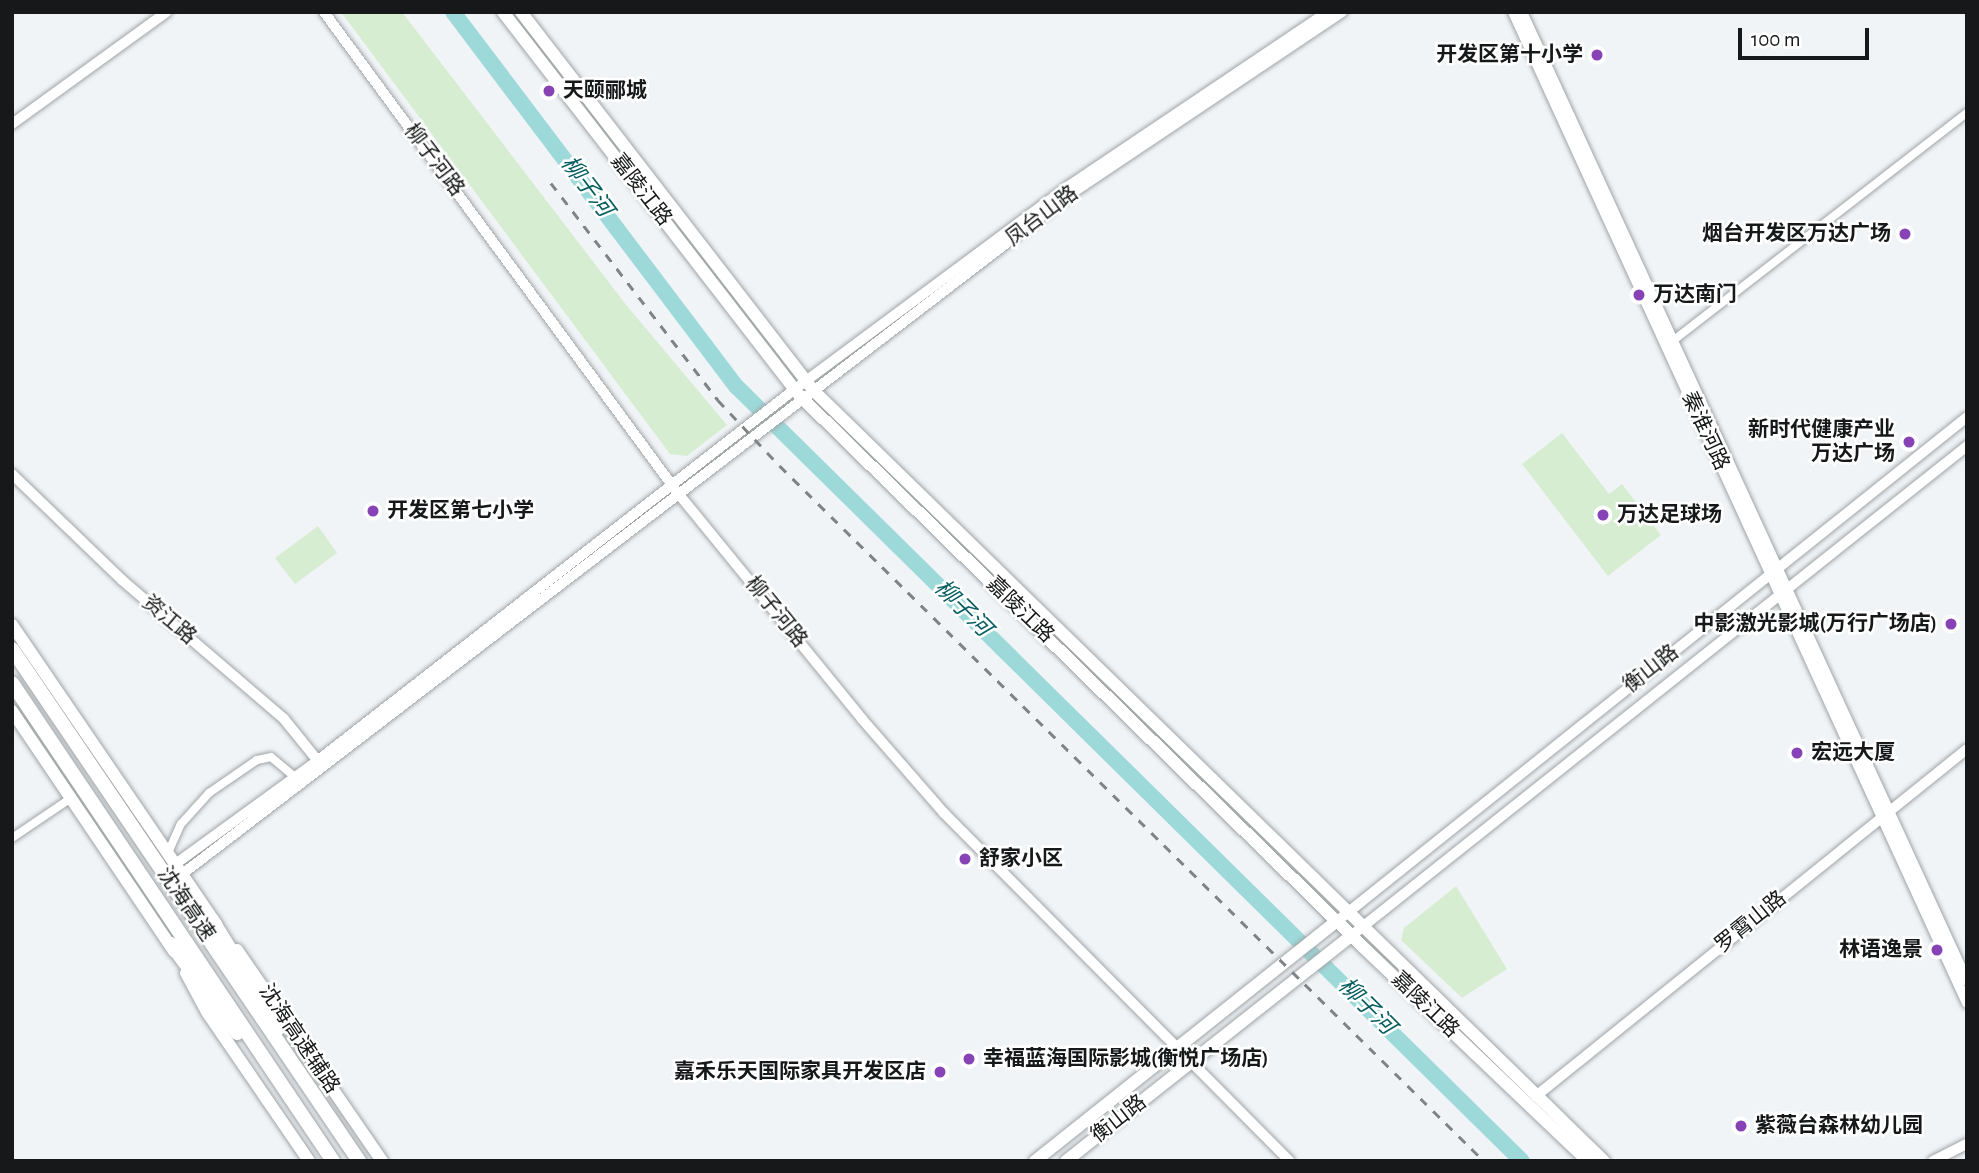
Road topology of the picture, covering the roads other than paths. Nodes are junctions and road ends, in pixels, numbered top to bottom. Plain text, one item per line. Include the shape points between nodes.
1 (167, 12) edge
2 (324, 12) edge
3 (503, 12) edge
4 (521, 12) edge
5 (1328, 12) edge
6 (1342, 12) edge
7 (1513, 12) edge
8 (1522, 12) edge
9 (1967, 113) edge
10 (12, 124) edge
11 (1674, 340) junction
12 (798, 393) junction
13 (1967, 417) edge
14 (1967, 446) edge
15 (12, 474) edge
16 (674, 489) junction
17 (1775, 571) junction
18 (1784, 591) junction
19 (12, 625) edge
20 (12, 649) edge
21 (12, 683) edge
22 (12, 710) edge
23 (1967, 749) edge
24 (320, 764) junction
25 (295, 777) junction
26 (71, 798) junction
27 (1885, 814) junction
28 (12, 838) edge
29 (174, 865) junction
30 (1349, 910) junction
31 (212, 920) junction
32 (1336, 922) junction
33 (1365, 925) junction
34 (1351, 936) junction
35 (171, 944) junction
36 (1967, 981) edge
37 (1967, 1003) edge
38 (1176, 1050) junction
39 (1190, 1063) junction
40 (1536, 1096) junction
41 (326, 1112) junction
42 (308, 1124) junction
43 (1967, 1144) edge
44 (309, 1161) edge
45 (333, 1161) edge
46 (359, 1161) edge
47 (382, 1161) edge
48 (1035, 1161) edge
49 (1066, 1161) edge
50 (1289, 1161) edge
51 (1588, 1161) edge
52 (1604, 1161) edge
53 (1933, 1161) edge

1 - 10 street
2 - 16 street, 柳子河路
3 - 12 main road, 嘉陵江路
4 - 12 main road, 嘉陵江路
5 - 12 street, 凤台山路 via 1067,187
6 - 12 street, 凤台山路 via 1072,193
7 - 17 main road, 秦淮河路
8 - 11 main road, 秦淮河路
9 - 11 street
11 - 17 main road, 秦淮河路
12 - 16 street, 凤台山路
12 - 30 main road, 嘉陵江路
12 - 32 main road, 嘉陵江路
13 - 17 main road, 衡山路
14 - 18 main road, 衡山路
15 - 24 street, 资江路 via 102,562 284,719
16 - 24 street, 凤台山路
16 - 38 street, 柳子河路 via 944,813
17 - 18 main road, 秦淮河路
17 - 30 main road, 衡山路
18 - 27 main road, 秦淮河路
18 - 33 main road, 衡山路
19 - 29 main road, 沈海高速辅路
20 - 41 highway, 沈海高速
21 - 42 highway, 沈海高速
22 - 26 main road
23 - 27 street, 罗霄山路
24 - 25 street
24 - 29 street
25 - 29 street
25 - 29 street via 271,757 257,761 209,793 181,824
26 - 28 street
26 - 35 main road
27 - 36 main road, 秦淮河路
27 - 37 main road, 秦淮河路
27 - 40 street, 罗霄山路
29 - 31 main road, 沈海高速辅路
30 - 32 main road, 衡山路
30 - 33 main road, 嘉陵江路
31 - 41 highway
31 - 47 main road, 沈海高速辅路 via 253,971
32 - 34 main road, 嘉陵江路
32 - 38 main road
33 - 34 main road, 衡山路
33 - 40 main road, 嘉陵江路
34 - 39 main road, 衡山路
34 - 51 main road, 嘉陵江路
35 - 42 highway
35 - 44 main road via 207,1012
38 - 39 street, 柳子河路
38 - 48 main road
39 - 49 main road, 衡山路
39 - 50 street, 柳子河路
40 - 52 main road, 嘉陵江路
41 - 46 highway, 沈海高速
42 - 45 highway, 沈海高速
43 - 53 street

